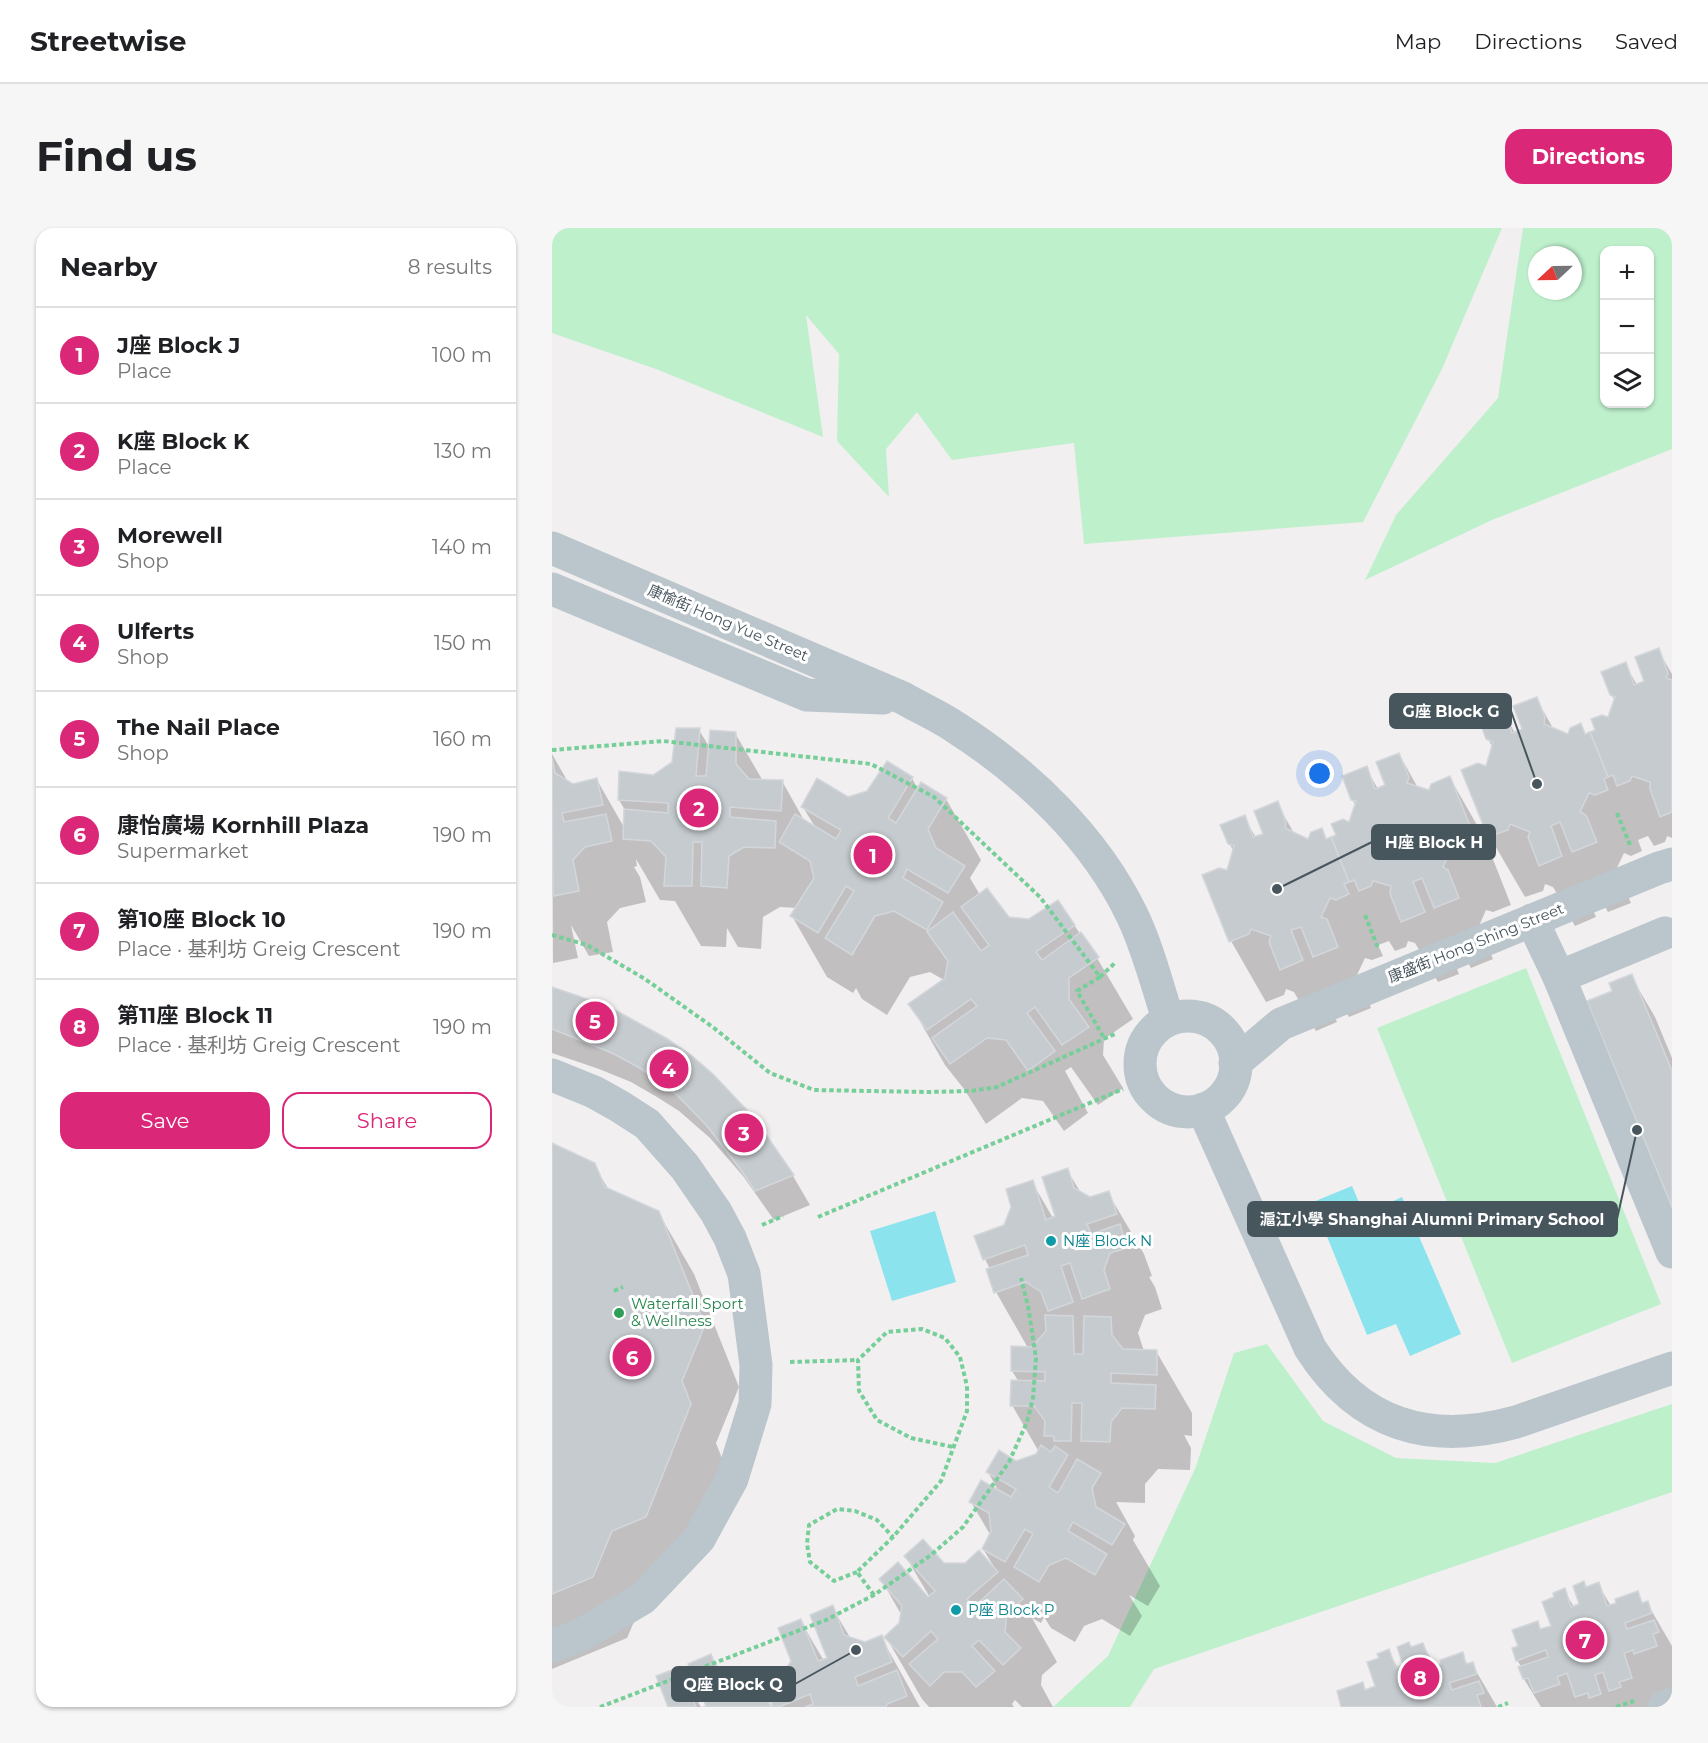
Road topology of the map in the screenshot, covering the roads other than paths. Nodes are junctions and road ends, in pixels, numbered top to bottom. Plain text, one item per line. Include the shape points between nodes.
1 (552, 548) edge
2 (552, 590) edge
3 (903, 698) junction
4 (1672, 864) edge
5 (1532, 921) junction
6 (1665, 933) dead end
7 (1559, 977) junction
8 (1168, 1019) junction
9 (1215, 1024) junction
10 (1281, 1024) junction
11 (1235, 1063) junction
12 (552, 1075) edge
13 (1203, 1109) junction
14 (1672, 1252) edge
15 (1672, 1368) edge
16 (552, 1646) edge
17 (1672, 1704) edge
18 (1664, 1707) edge

1 - 3 street, 康愉街 Hong Yue Street
2 - 3 street, 康愉街 Hong Yue Street via 807,695
3 - 8 street, 康愉街 Hong Yue Street via 991,751 1048,800 1074,829 1119,890 1132,916
4 - 5 street, 康盛街 Hong Shing Street
5 - 7 street
5 - 10 street, 康盛街 Hong Shing Street
6 - 7 street
7 - 14 street
8 - 9 street via 1200,1017
8 - 13 street via 1145,1041 1141,1073 1157,1101 1187,1112
9 - 10 street
9 - 11 street via 1233,1048
10 - 11 street
11 - 13 street via 1227,1091
12 - 16 street via 594,1092 647,1124 686,1167 716,1212 744,1274 756,1365 755,1404 732,1479 699,1539 643,1598 581,1635
13 - 15 street via 1310,1348 1335,1382 1373,1412 1393,1422 1441,1432 1491,1429
17 - 18 street

